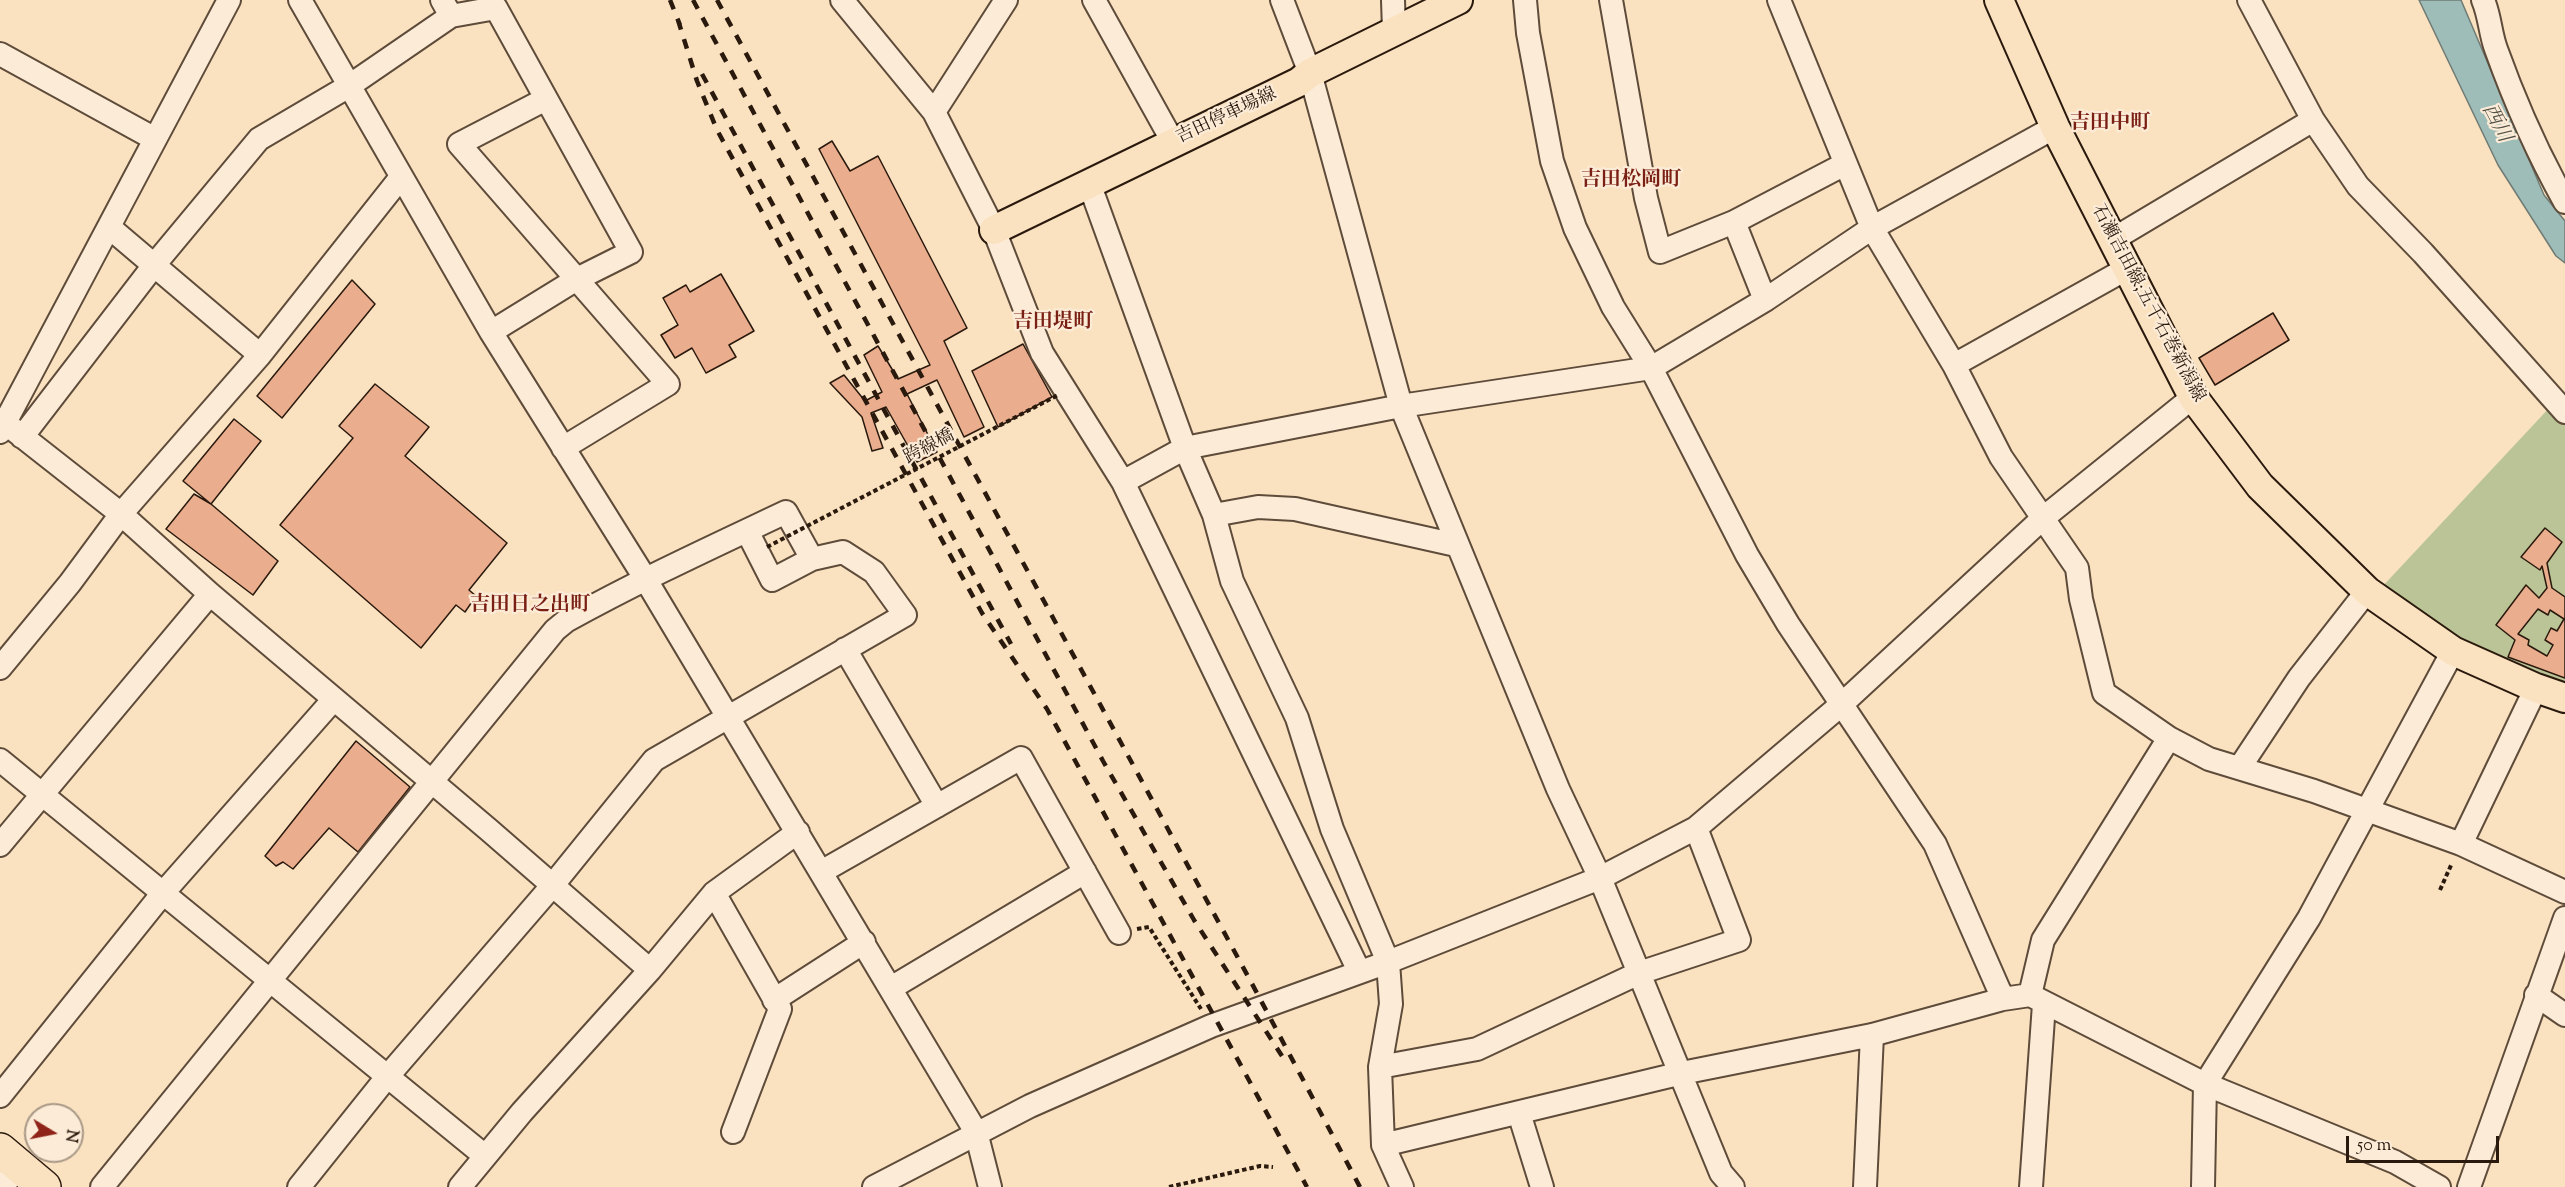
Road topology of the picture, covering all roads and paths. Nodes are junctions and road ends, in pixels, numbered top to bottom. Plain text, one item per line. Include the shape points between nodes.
1 (229, 0) edge
2 (300, 0) edge
3 (842, 0) edge
4 (1006, 0) edge
5 (1094, 0) edge
6 (1282, 0) edge
7 (1393, 0) edge
8 (1458, 0) edge
9 (1525, 0) edge
10 (1611, 0) edge
11 (1999, 0) edge
12 (2248, 0) edge
13 (1781, 1) edge
14 (2491, 4) edge
15 (447, 8) edge
16 (1394, 31) junction
17 (0, 54) edge
18 (1310, 73) junction
19 (349, 86) junction
20 (546, 99) junction
21 (933, 112) junction
22 (2313, 120) junction
23 (2055, 127) junction
24 (155, 140) junction
25 (1173, 142) junction
26 (1845, 164) junction
27 (401, 177) junction
28 (1089, 183) junction
29 (2565, 202) edge
30 (1734, 222) junction
31 (109, 227) junction
32 (1872, 228) junction
33 (994, 230) junction
34 (2112, 240) junction
35 (155, 264) junction
36 (2128, 268) junction
37 (577, 279) junction
38 (1765, 300) junction
39 (491, 332) junction
40 (260, 355) junction
41 (1954, 365) junction
42 (1651, 368) junction
43 (1058, 395) dead end
44 (2193, 397) junction
45 (1401, 406) junction
46 (2565, 412) edge
47 (7, 428) edge
48 (563, 448) junction
49 (1185, 448) junction
50 (1123, 482) junction
51 (121, 514) junction
52 (1214, 515) junction
53 (2042, 519) junction
54 (747, 531) junction
55 (1456, 545) junction
56 (768, 546) dead end
57 (812, 559) junction
58 (645, 577) junction
59 (2367, 591) junction
60 (210, 594) junction
61 (845, 650) junction
62 (2452, 651) junction
63 (0, 668) edge
64 (2536, 688) junction
65 (2565, 698) edge
66 (334, 699) junction
67 (1842, 704) junction
68 (729, 717) junction
69 (2169, 738) junction
70 (0, 760) edge
71 (2240, 767) junction
72 (432, 782) junction
73 (43, 794) junction
74 (938, 806) junction
75 (2365, 810) junction
76 (1696, 828) junction
77 (798, 832) junction
78 (2461, 844) junction
79 (0, 845) edge
80 (821, 872) junction
81 (1085, 872) junction
82 (1600, 878) junction
83 (552, 886) junction
84 (2440, 890) dead end
85 (714, 892) junction
86 (2565, 892) edge
87 (163, 893) junction
88 (2565, 918) edge
89 (1119, 933) joint
90 (864, 942) junction
91 (1388, 962) junction
92 (650, 970) junction
93 (1359, 970) junction
94 (1639, 974) junction
95 (270, 983) junction
96 (891, 988) junction
97 (2536, 995) junction
98 (774, 999) junction
99 (2003, 999) junction
100 (2037, 1000) junction
101 (2565, 1015) edge
102 (1211, 1026) junction
103 (1872, 1035) junction
104 (1380, 1067) junction
105 (1682, 1073) junction
106 (387, 1077) junction
107 (2205, 1084) junction
108 (0, 1096) edge
109 (1520, 1113) junction
110 (733, 1132) dead end
111 (976, 1132) junction
112 (1383, 1145) junction
113 (485, 1156) junction
114 (1273, 1167) dead end
115 (7, 1168) edge
116 (44, 1187) edge
117 (102, 1187) edge
118 (298, 1187) edge
119 (460, 1187) edge
120 (874, 1187) edge
121 (990, 1187) edge
122 (1169, 1187) edge
123 (1402, 1187) edge
124 (1542, 1187) edge
125 (1733, 1187) edge
126 (1865, 1187) edge
127 (2031, 1187) edge
128 (2203, 1187) edge
129 (2439, 1187) edge
130 (2469, 1187) edge

1 - 24 street
2 - 19 street
3 - 21 street
4 - 21 street
5 - 25 street
6 - 18 street
7 - 16 street
8 - 16 main road, 吉田停車場線
9 - 42 street via 1552,161 1575,228 1613,307
10 - 30 street via 1646,198 1660,252
11 - 23 main road, 石瀬吉田線;五千石巻新潟線
12 - 22 street
13 - 26 street
14 - 29 street via 2494,47 2544,165
15 - 19 street
15 - 20 street via 496,8
16 - 18 main road, 吉田停車場線
17 - 24 street
18 - 25 main road, 吉田停車場線 via 1299,82
18 - 45 street
19 - 27 street
19 - 35 street via 259,139
20 - 37 street via 631,252
20 - 37 street via 459,144
21 - 33 street
22 - 34 street
22 - 46 street via 2358,186
23 - 32 street
23 - 34 main road, 石瀬吉田線;五千石巻新潟線
24 - 31 street
25 - 28 main road, 吉田停車場線
26 - 30 street
26 - 32 street
27 - 39 street
27 - 40 street
28 - 33 main road, 吉田停車場線
28 - 49 street
30 - 38 street
31 - 35 street
31 - 47 street
32 - 38 street
32 - 41 street
33 - 50 street via 1042,353
34 - 36 main road, 石瀬吉田線;五千石巻新潟線
35 - 40 street
35 - 47 street
36 - 41 street
36 - 44 main road, 石瀬吉田線;五千石巻新潟線
37 - 39 street
37 - 48 street via 668,384
38 - 42 street
39 - 48 street
40 - 51 street
41 - 53 street via 2001,457
42 - 45 street
42 - 67 street via 1747,555
43 - 56 path, 跨線橋, bridge
44 - 53 street
44 - 59 main road, 石瀬吉田線;五千石巻新潟線 via 2260,486
45 - 49 street
45 - 55 street
47 - 51 street
48 - 58 street
49 - 50 street
49 - 52 street
50 - 93 street
51 - 60 street
51 - 63 street
52 - 55 street via 1258,507 1294,509
52 - 91 street via 1232,581 1298,718 1332,829
53 - 67 street
53 - 69 street via 2077,568 2104,693
54 - 57 street via 786,512
54 - 57 street via 772,580
54 - 58 street
55 - 82 street via 1558,789
57 - 61 street via 843,552 874,572 906,615
58 - 68 street
58 - 72 street via 555,630
59 - 62 main road, 石瀬吉田線;五千石巻新潟線
59 - 71 street via 2299,678
60 - 66 street
60 - 73 street
61 - 68 street
61 - 74 street
62 - 64 main road, 石瀬吉田線;五千石巻新潟線
62 - 75 street
64 - 65 main road, 石瀬吉田線;五千石巻新潟線
64 - 78 street
66 - 72 street
66 - 87 street
67 - 76 street
67 - 99 street via 1935,844
68 - 77 street
68 - 83 street via 654,760
69 - 71 street via 2209,759
69 - 100 street via 2043,940
70 - 73 street
71 - 75 street
72 - 83 street
72 - 95 street
73 - 79 street
73 - 87 street
74 - 80 street
74 - 81 street via 1021,758
75 - 78 street
75 - 107 street via 2309,918
76 - 82 street
76 - 94 street via 1739,940
77 - 80 street
77 - 85 street
78 - 84 path
78 - 86 street
80 - 90 street
81 - 89 street
81 - 96 street
82 - 91 street
82 - 94 street
83 - 92 street
83 - 106 street
85 - 92 street
85 - 98 street
87 - 95 street
87 - 108 street
88 - 97 street
89 - 102 path via 1149,927
90 - 96 street
90 - 98 street
91 - 93 street
91 - 104 street via 1391,1004
92 - 113 street
93 - 102 street
94 - 104 street via 1477,1049
94 - 105 street
95 - 106 street
95 - 117 street
96 - 111 street
97 - 101 street
97 - 130 street
98 - 110 street via 780,1009
99 - 100 street
99 - 103 street
100 - 107 street
100 - 127 street
102 - 111 street
103 - 105 street
103 - 126 street
104 - 112 street
105 - 109 street
105 - 125 street via 1722,1173
106 - 113 street
106 - 118 street
107 - 128 street
107 - 129 street via 2395,1162
109 - 112 street
109 - 124 street
111 - 120 street
111 - 121 street
112 - 123 street
113 - 119 street
114 - 122 path via 1260,1166
115 - 116 highway

